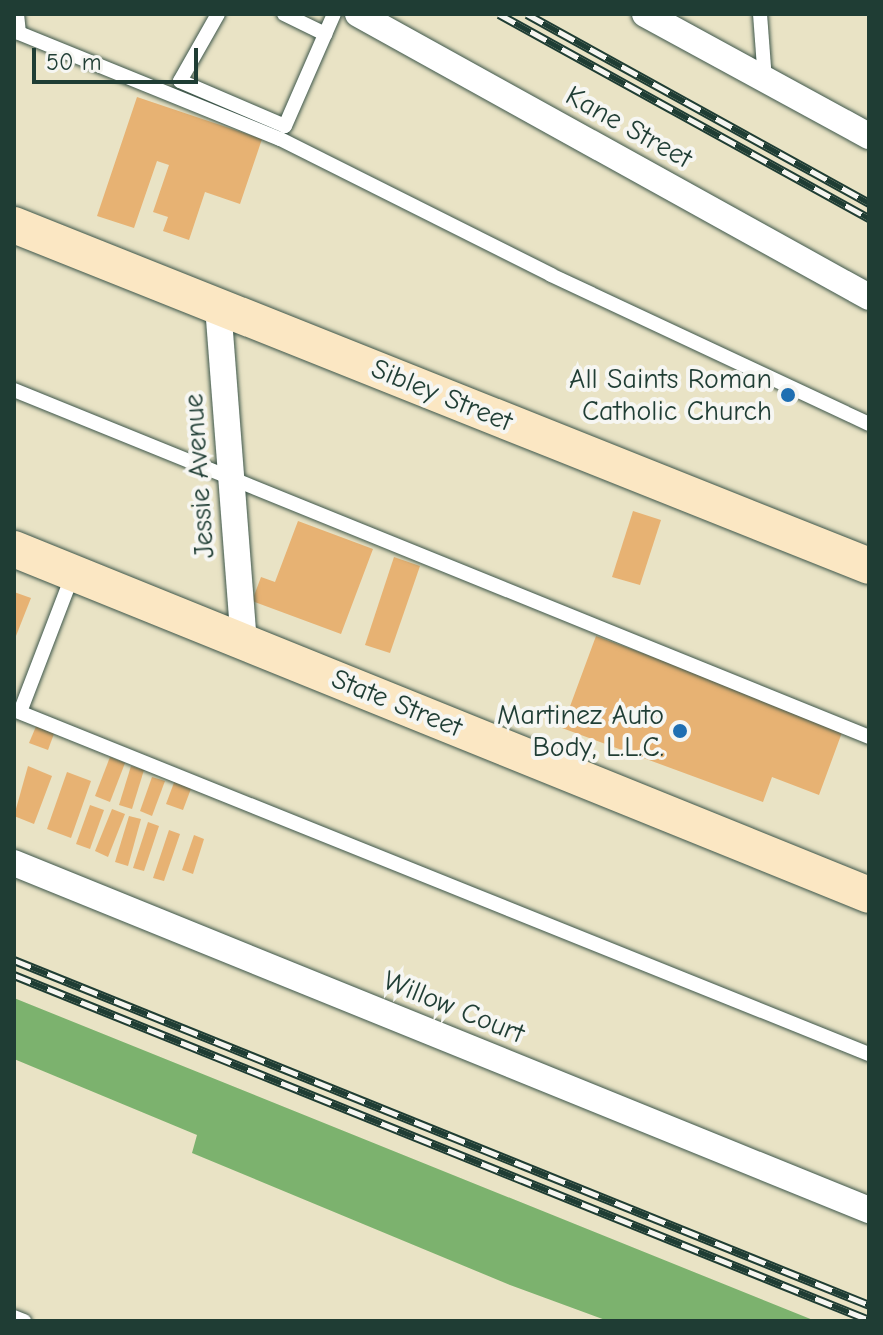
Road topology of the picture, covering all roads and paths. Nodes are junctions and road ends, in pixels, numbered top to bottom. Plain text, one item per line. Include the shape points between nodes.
1 (17, 14) edge
2 (218, 14) edge
3 (284, 14) edge
4 (334, 14) edge
5 (358, 14) edge
6 (645, 14) edge
7 (760, 14) edge
8 (16, 32) edge
9 (325, 34) junction
10 (180, 81) junction
11 (765, 81) junction
12 (172, 95) junction
13 (283, 132) junction
14 (869, 136) edge
15 (14, 225) edge
16 (869, 297) edge
17 (218, 306) junction
18 (14, 390) edge
19 (869, 424) edge
20 (231, 477) junction
21 (14, 549) edge
22 (869, 566) edge
23 (73, 573) junction
24 (244, 641) junction
25 (17, 711) edge
26 (869, 737) edge
27 (14, 863) edge
28 (869, 895) edge
29 (869, 1054) edge
30 (869, 1210) edge
31 (14, 1317) edge
32 (24, 1321) edge

1 - 8 lane
2 - 10 lane
3 - 9 lane
4 - 9 lane
5 - 16 street, Kane Street
6 - 11 street
7 - 11 lane
8 - 12 lane
9 - 13 lane
10 - 12 lane
10 - 13 lane
11 - 14 street
12 - 13 lane
13 - 19 lane via 551,275
15 - 17 street, Sibley Street
17 - 20 street, Jessie Avenue
17 - 22 street, Sibley Street
18 - 20 lane
20 - 24 street, Jessie Avenue
20 - 26 lane
21 - 23 street, State Street
23 - 24 street, State Street
23 - 25 lane
24 - 28 street, State Street
25 - 29 lane
27 - 30 street, Willow Court
31 - 32 lane

